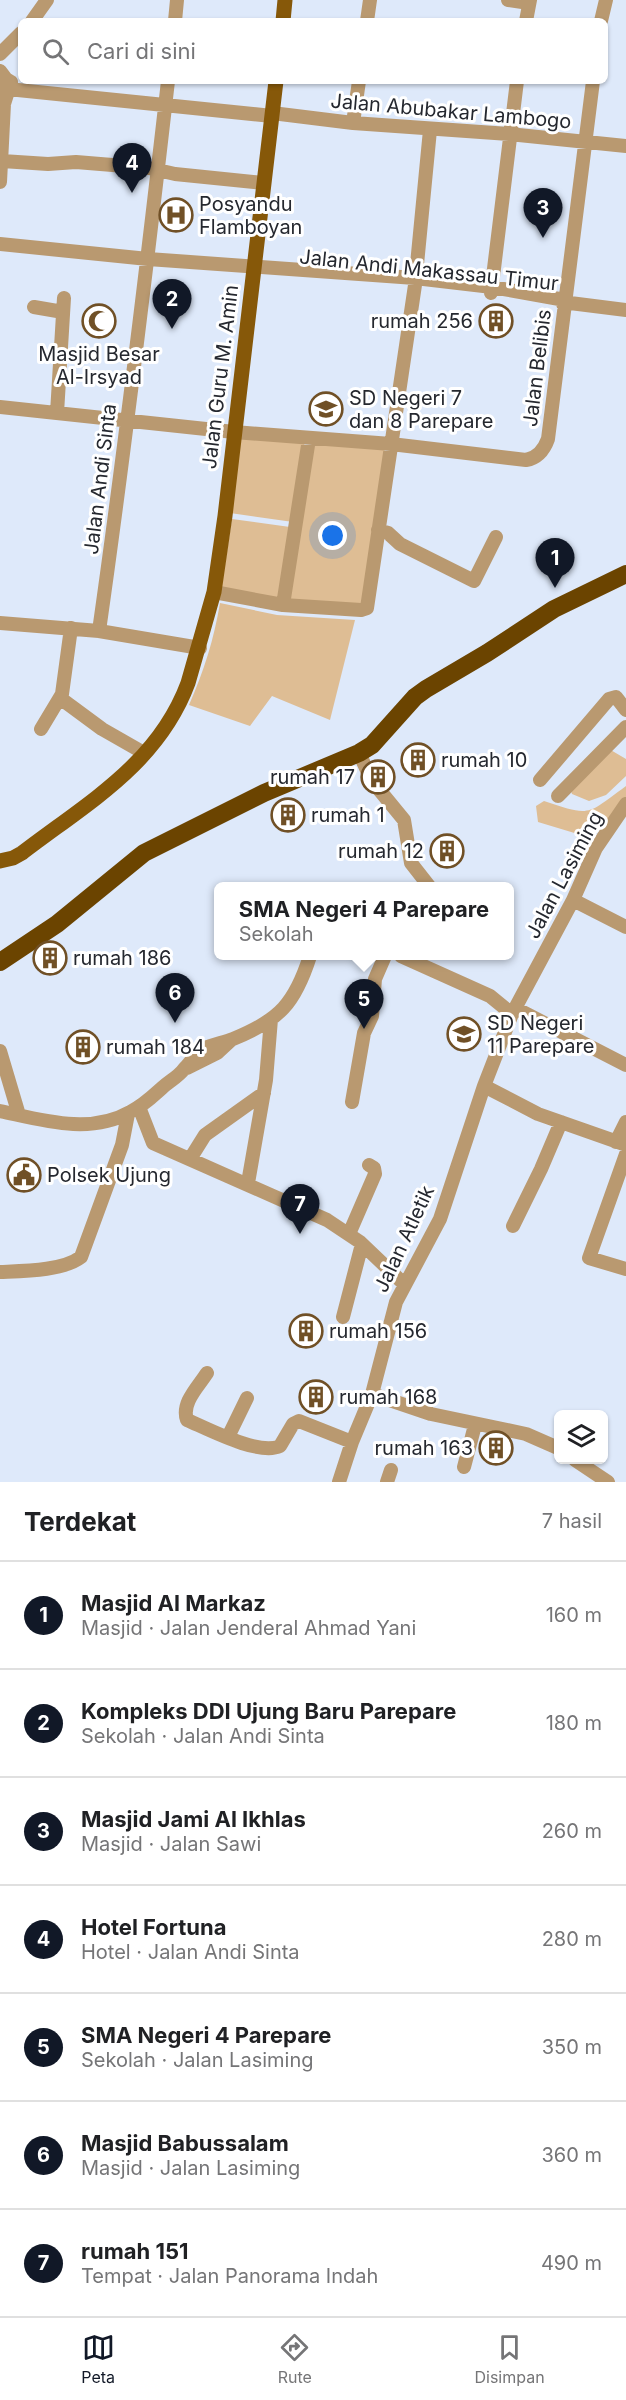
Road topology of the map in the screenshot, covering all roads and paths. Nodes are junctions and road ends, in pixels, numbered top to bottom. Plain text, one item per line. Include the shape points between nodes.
1 (47, 0) edge
2 (177, 0) edge
3 (285, 0) edge
4 (370, 0) edge
5 (508, 0) edge
6 (601, 1) edge
7 (529, 2) edge
8 (34, 18) edge
9 (175, 18) edge
10 (283, 18) edge
11 (368, 18) edge
12 (526, 18) edge
13 (601, 18) edge
14 (18, 36) edge
15 (0, 54) edge
16 (4, 84) edge
17 (168, 84) edge
18 (276, 84) edge
19 (359, 84) edge
20 (517, 84) edge
21 (593, 84) edge
22 (166, 101) junction
23 (272, 113) junction
24 (353, 123) junction
25 (430, 130) junction
26 (509, 134) junction
27 (586, 143) junction
28 (626, 146) edge
29 (2, 161) junction
30 (159, 170) junction
31 (0, 177) edge
32 (0, 182) edge
33 (263, 183) junction
34 (0, 244) edge
35 (148, 259) junction
36 (251, 267) junction
37 (415, 282) junction
38 (491, 290) junction
39 (566, 303) junction
40 (34, 307) dead end
41 (626, 310) edge
42 (0, 407) edge
43 (57, 413) junction
44 (128, 420) junction
45 (234, 432) junction
46 (309, 439) junction
47 (391, 444) junction
48 (378, 530) junction
49 (496, 537) dead end
50 (626, 574) edge
51 (214, 592) junction
52 (283, 605) junction
53 (0, 622) edge
54 (71, 628) junction
55 (99, 631) junction
56 (200, 648) junction
57 (60, 698) junction
58 (626, 710) edge
59 (626, 727) edge
60 (41, 729) dead end
61 (144, 753) junction
62 (359, 753) junction
63 (540, 780) dead end
64 (558, 796) dead end
65 (626, 804) edge
66 (620, 822) edge
67 (0, 861) edge
68 (426, 882) edge
69 (573, 900) junction
70 (626, 927) edge
71 (308, 960) edge
72 (383, 960) edge
73 (410, 960) edge
74 (0, 962) edge
75 (515, 1006) junction
76 (271, 1019) junction
77 (0, 1051) edge
78 (626, 1065) edge
79 (4, 1074) edge
80 (484, 1086) junction
81 (264, 1093) junction
82 (352, 1102) dead end
83 (0, 1111) edge
84 (134, 1111) junction
85 (19, 1115) junction
86 (561, 1122) junction
87 (626, 1122) edge
88 (621, 1144) edge
89 (626, 1154) edge
90 (190, 1159) junction
91 (369, 1165) dead end
92 (248, 1184) junction
93 (513, 1226) dead end
94 (349, 1234) junction
95 (362, 1244) junction
96 (626, 1269) edge
97 (0, 1272) edge
98 (404, 1284) junction
99 (343, 1317) dead end
100 (207, 1373) dead end
101 (372, 1394) junction
102 (248, 1398) dead end
103 (475, 1425) junction
104 (228, 1437) junction
105 (352, 1442) junction
106 (554, 1446) edge
107 (581, 1464) edge
108 (464, 1467) dead end
109 (339, 1482) edge
110 (608, 1482) edge

1 - 8 street
2 - 9 street
3 - 10 main road
4 - 11 street
5 - 7 street
6 - 13 street
7 - 12 street
14 - 15 street
16 - 22 street, Jalan Abubakar Lambogo
16 - 29 street
17 - 22 street, Jalan Andi Sinta
18 - 23 main road, Jalan Guru M. Amin
19 - 24 street
20 - 26 street
21 - 27 street, Jalan Belibis
22 - 23 street, Jalan Abubakar Lambogo
22 - 30 street, Jalan Andi Sinta
23 - 24 street, Jalan Abubakar Lambogo
23 - 33 main road, Jalan Guru M. Amin
24 - 25 street, Jalan Abubakar Lambogo
25 - 26 street, Jalan Abubakar Lambogo
25 - 37 street
26 - 27 street, Jalan Abubakar Lambogo
26 - 38 street
27 - 28 street, Jalan Abubakar Lambogo
27 - 39 street, Jalan Belibis
29 - 30 street via 76,162
29 - 31 street
30 - 33 street
30 - 35 street, Jalan Andi Sinta
31 - 32 street
33 - 36 main road, Jalan Guru M. Amin
34 - 35 street, Jalan Andi Makassau Timur
35 - 36 street, Jalan Andi Makassau Timur
35 - 44 street, Jalan Andi Sinta
36 - 37 street, Jalan Andi Makassau Timur
36 - 45 main road, Jalan Guru M. Amin
37 - 38 street, Jalan Andi Makassau Timur
37 - 47 street
38 - 39 street, Jalan Andi Makassau Timur
39 - 41 street, Jalan Andi Makassau Timur
39 - 47 street, Jalan Belibis via 548,439 539,454 526,460
40 - 43 street via 64,305
42 - 43 street, Jalan Belibis
43 - 44 street, Jalan Belibis
44 - 45 street, Jalan Belibis
44 - 55 street, Jalan Andi Sinta
45 - 46 street, Jalan Belibis
45 - 51 main road, Jalan Guru M. Amin
46 - 47 street, Jalan Belibis
46 - 52 street
47 - 48 street
48 - 49 street via 474,581
48 - 52 street via 366,609
50 - 62 highway via 554,609 426,689 372,745
51 - 52 street
51 - 56 main road, Jalan Guru M. Amin
53 - 54 street
54 - 55 street
54 - 57 street
55 - 56 street
56 - 61 main road, Jalan Guru M. Amin via 183,697 163,732
57 - 60 street
57 - 61 street
58 - 63 street via 616,697 609,699
59 - 64 street
61 - 67 main road, Jalan Guru M. Amin via 117,783 89,805 22,853
62 - 68 street via 372,781 404,820 411,862
62 - 74 highway via 264,793 144,853 57,924
65 - 66 street, Jalan Lasiming
66 - 69 street, Jalan Lasiming via 596,848
69 - 70 street
69 - 75 street, Jalan Lasiming
71 - 76 street via 294,996
72 - 82 street via 375,979 372,1016 364,1033
73 - 75 street
75 - 78 street
75 - 80 street, Jalan Atletik
76 - 81 street
76 - 84 street via 231,1040 201,1050 185,1069
77 - 79 street
79 - 85 street
80 - 86 street
80 - 98 street, Jalan Atletik via 440,1219
81 - 90 street via 205,1135
81 - 92 street
83 - 85 street
84 - 85 street via 79,1125
84 - 90 street via 153,1143
84 - 97 street via 81,1257 63,1265
86 - 88 street
86 - 93 street
87 - 88 street
89 - 96 street via 590,1258
90 - 92 street
91 - 94 street via 375,1174
92 - 94 street
94 - 95 street
95 - 98 street
95 - 99 street
98 - 101 street, Jalan Atletik via 391,1317
100 - 104 street via 186,1405 186,1417
101 - 103 street
101 - 105 street, Jalan Atletik
102 - 104 street
103 - 106 street via 525,1434
103 - 108 street
104 - 105 street via 273,1448 280,1446 299,1421
105 - 109 street, Jalan Atletik
107 - 110 street

